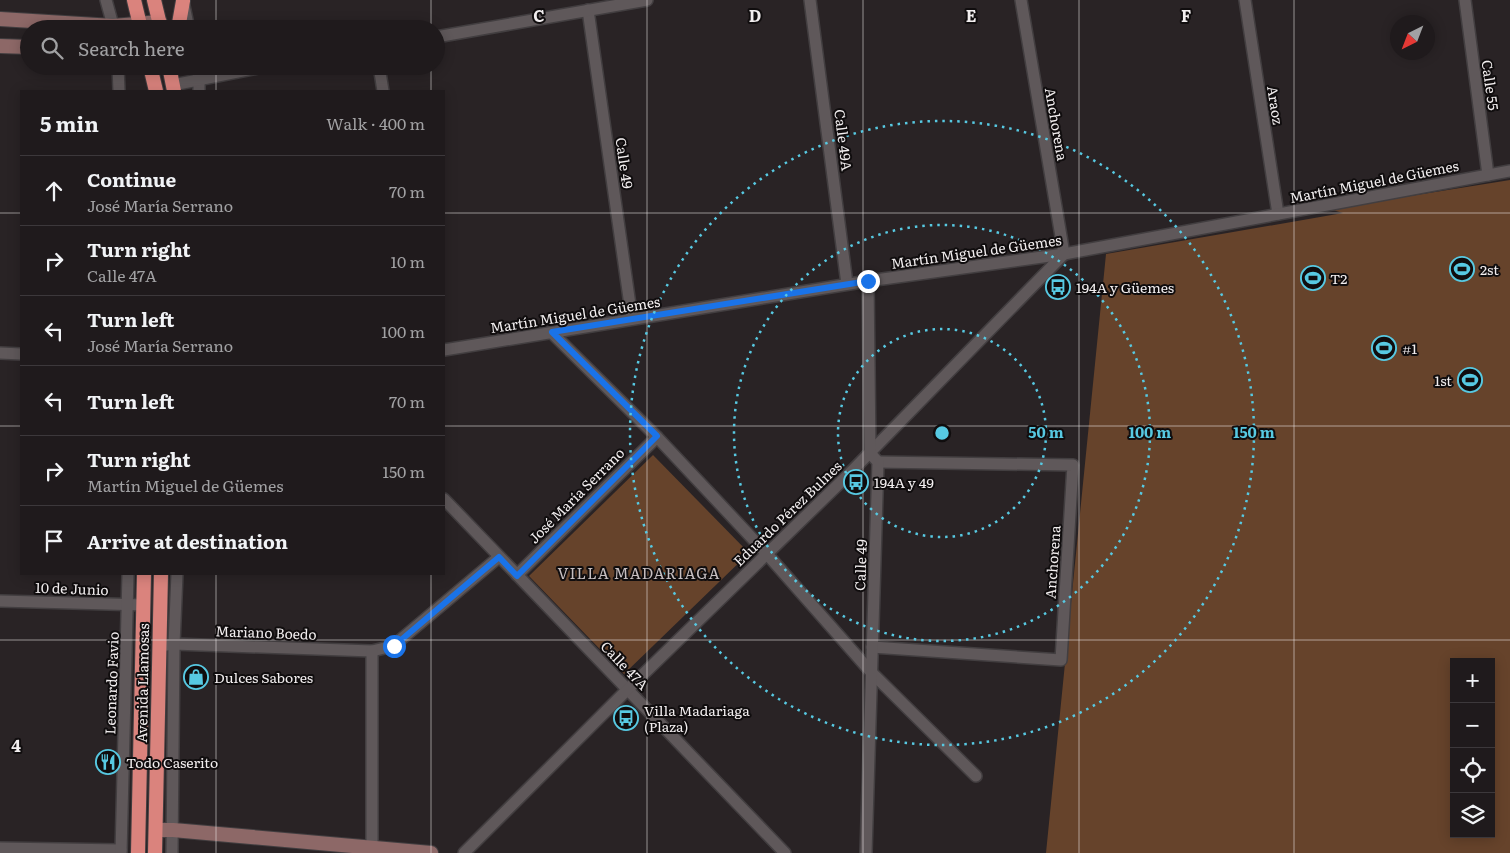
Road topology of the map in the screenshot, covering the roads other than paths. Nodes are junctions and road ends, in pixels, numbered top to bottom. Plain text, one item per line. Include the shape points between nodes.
1 (106, 0) edge
2 (134, 0) edge
3 (154, 0) edge
4 (183, 0) edge
5 (648, 0) edge
6 (810, 0) edge
7 (1020, 0) edge
8 (1245, 0) edge
9 (1465, 0) edge
10 (629, 2) edge
11 (588, 10) junction
12 (0, 19) edge
13 (20, 20) edge
14 (112, 20) edge
15 (139, 20) edge
16 (160, 20) edge
17 (180, 20) edge
18 (187, 20) edge
19 (445, 35) edge
20 (0, 46) edge
21 (20, 47) edge
22 (118, 75) edge
23 (152, 75) edge
24 (171, 75) edge
25 (198, 75) edge
26 (220, 75) edge
27 (380, 75) edge
28 (199, 79) junction
29 (173, 88) edge
30 (119, 90) edge
31 (156, 90) edge
32 (199, 90) edge
33 (383, 90) edge
34 (1510, 171) edge
35 (1488, 175) junction
36 (1278, 214) junction
37 (1064, 254) junction
38 (868, 281) junction
39 (847, 284) junction
40 (632, 320) junction
41 (552, 332) junction
42 (445, 350) edge
43 (0, 354) edge
44 (20, 354) edge
45 (657, 436) junction
46 (874, 457) junction
47 (445, 500) edge
48 (766, 553) junction
49 (499, 557) junction
50 (128, 575) edge
51 (144, 575) edge
52 (161, 575) edge
53 (177, 575) edge
54 (517, 576) junction
55 (0, 601) edge
56 (144, 604) junction
57 (128, 605) junction
58 (174, 644) junction
59 (159, 646) junction
60 (872, 646) junction
61 (372, 651) junction
62 (871, 672) junction
63 (628, 689) junction
64 (976, 776) dead end
65 (156, 830) junction
66 (173, 830) junction
67 (372, 847) junction
68 (0, 848) edge
69 (121, 852) edge
70 (138, 853) edge
71 (155, 853) edge
72 (172, 853) edge
73 (431, 853) edge
74 (464, 853) edge
75 (785, 853) edge
76 (866, 853) edge

1 - 14 street
2 - 15 highway
3 - 16 highway
4 - 17 highway
4 - 18 street
5 - 10 street
6 - 39 street, Calle 49A
7 - 37 street, Anchorena
8 - 36 street, Araoz
9 - 35 street, Calle 55
10 - 11 street
11 - 19 street
11 - 40 street, Calle 49
12 - 13 main road
20 - 21 main road
22 - 30 street
23 - 31 highway
24 - 29 highway
25 - 28 street
26 - 28 street
27 - 33 street
28 - 29 street
28 - 32 street
34 - 35 street, Martín Miguel de Güemes
35 - 36 street, Martín Miguel de Güemes
36 - 37 street, Martín Miguel de Güemes
37 - 38 street, Martín Miguel de Güemes
37 - 46 street, Eduardo Pérez Bulnes
38 - 39 street, Martín Miguel de Güemes
38 - 46 street, Calle 49
39 - 40 street, Martín Miguel de Güemes
40 - 41 street, Martín Miguel de Güemes
41 - 42 street, Martín Miguel de Güemes
41 - 45 street
43 - 44 street
45 - 48 street
45 - 54 street, José María Serrano
46 - 48 street, Eduardo Pérez Bulnes
46 - 60 street, Calle 49
46 - 60 street, Anchorena via 1073,465 1061,660
47 - 49 street, Calle 47A
48 - 62 street
48 - 63 street, Eduardo Pérez Bulnes
49 - 54 street, Calle 47A
49 - 61 street via 394,646
50 - 57 street, Leonardo Favio
51 - 56 highway, Avenida Llamosas
52 - 59 highway, Avenida Llamosas
53 - 58 street
54 - 63 street, Calle 47A
55 - 57 street, 10 de Junio
56 - 57 street, 10 de Junio
56 - 70 highway, Avenida Llamosas
57 - 69 street, Leonardo Favio
58 - 59 street, Mariano Boedo
58 - 61 street, Mariano Boedo
58 - 66 street
59 - 65 highway, Avenida Llamosas
60 - 62 street, Calle 49
61 - 67 street
62 - 64 street
62 - 76 street, Calle 49
63 - 74 street, Eduardo Pérez Bulnes
63 - 75 street, Calle 47A
65 - 66 main road
65 - 71 highway, Avenida Llamosas
66 - 67 main road
66 - 72 street
67 - 73 main road
68 - 69 street

